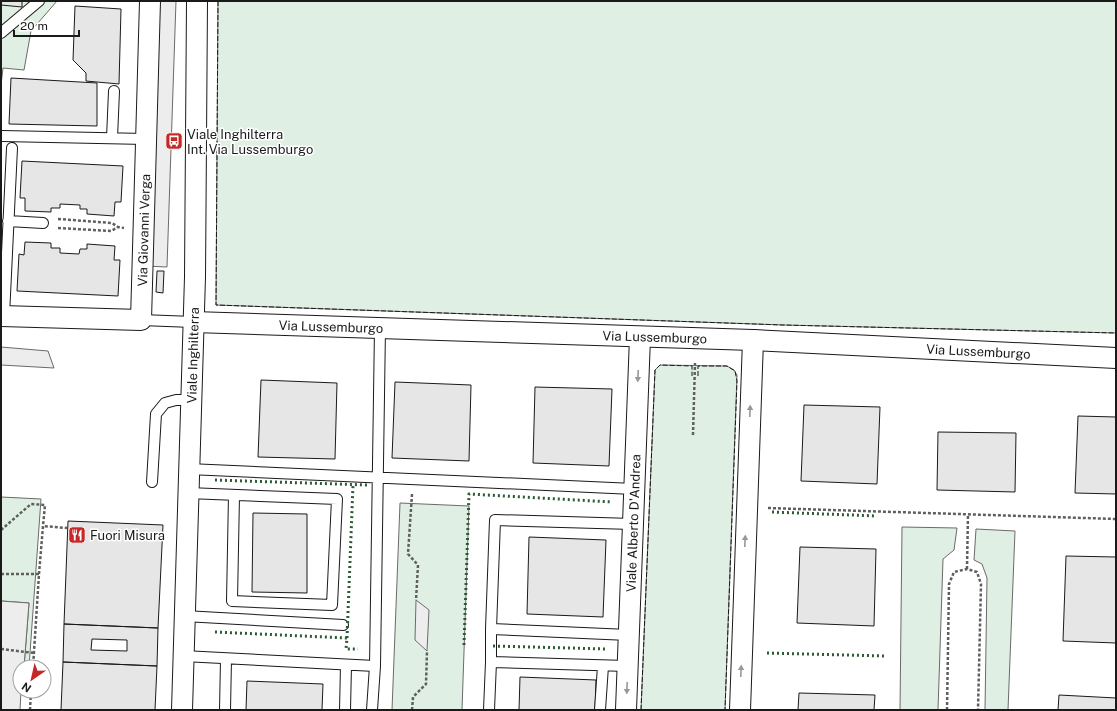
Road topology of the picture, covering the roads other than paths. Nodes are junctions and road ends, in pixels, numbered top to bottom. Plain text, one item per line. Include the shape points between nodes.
1 (39, 1) edge
2 (150, 1) edge
3 (197, 1) edge
4 (1, 33) edge
5 (114, 91) dead end
6 (2, 136) dead end
7 (112, 138) junction
8 (146, 139) junction
9 (12, 148) dead end
10 (8, 221) junction
11 (43, 223) road end
12 (2, 316) edge
13 (141, 320) junction
14 (193, 322) junction
15 (380, 328) junction
16 (640, 337) junction
17 (752, 340) junction
18 (1116, 358) edge
19 (191, 400) junction
20 (188, 469) junction
21 (378, 478) junction
22 (152, 482) dead end
23 (634, 489) junction
24 (188, 493) junction
25 (234, 495) junction
26 (633, 524) junction
27 (184, 616) junction
28 (343, 625) dead end
29 (491, 629) junction
30 (629, 635) junction
31 (183, 656) junction
32 (226, 659) junction
33 (491, 662) junction
34 (346, 665) junction
35 (375, 666) junction
36 (603, 666) junction
37 (627, 666) junction
38 (182, 710) edge
39 (225, 710) edge
40 (345, 710) edge
41 (372, 710) edge
42 (489, 710) edge
43 (600, 710) edge
44 (626, 710) edge
45 (740, 710) edge

1 - 4 lane
2 - 8 street, Via Giovanni Verga
3 - 14 street, Viale Inghilterra
5 - 7 lane
6 - 7 lane
7 - 8 lane
8 - 13 street, Via Giovanni Verga
9 - 10 lane
10 - 11 lane
10 - 12 lane
12 - 13 street
13 - 14 lane
14 - 15 street, Via Lussemburgo
14 - 19 street, Viale Inghilterra
15 - 16 street, Via Lussemburgo
15 - 21 lane
16 - 17 street, Via Lussemburgo
16 -> 23 street, Viale Alberto D'Andrea
17 - 18 street, Via Lussemburgo
45 -> 17 street
19 - 20 street, Viale Inghilterra
19 - 22 lane via 166,403 156,414
20 - 21 lane
20 - 24 street, Viale Inghilterra
21 - 23 lane
21 - 35 lane
23 - 26 street, Viale Alberto D'Andrea
24 - 25 lane
24 - 27 street, Viale Inghilterra
25 - 25 lane via 337,499 332,605 232,601
26 - 29 lane via 495,520
26 - 30 street, Viale Alberto D'Andrea
27 - 28 lane
27 - 31 street, Viale Inghilterra
29 - 30 lane
29 - 33 lane
30 - 37 street, Viale Alberto D'Andrea
31 - 32 lane
31 - 38 street, Viale Inghilterra
32 - 34 lane
32 - 39 lane
33 - 36 lane
33 - 42 lane
34 - 35 lane
34 - 40 lane
35 - 41 lane
36 - 37 lane
36 - 43 lane
37 -> 44 street, Viale Alberto D'Andrea

